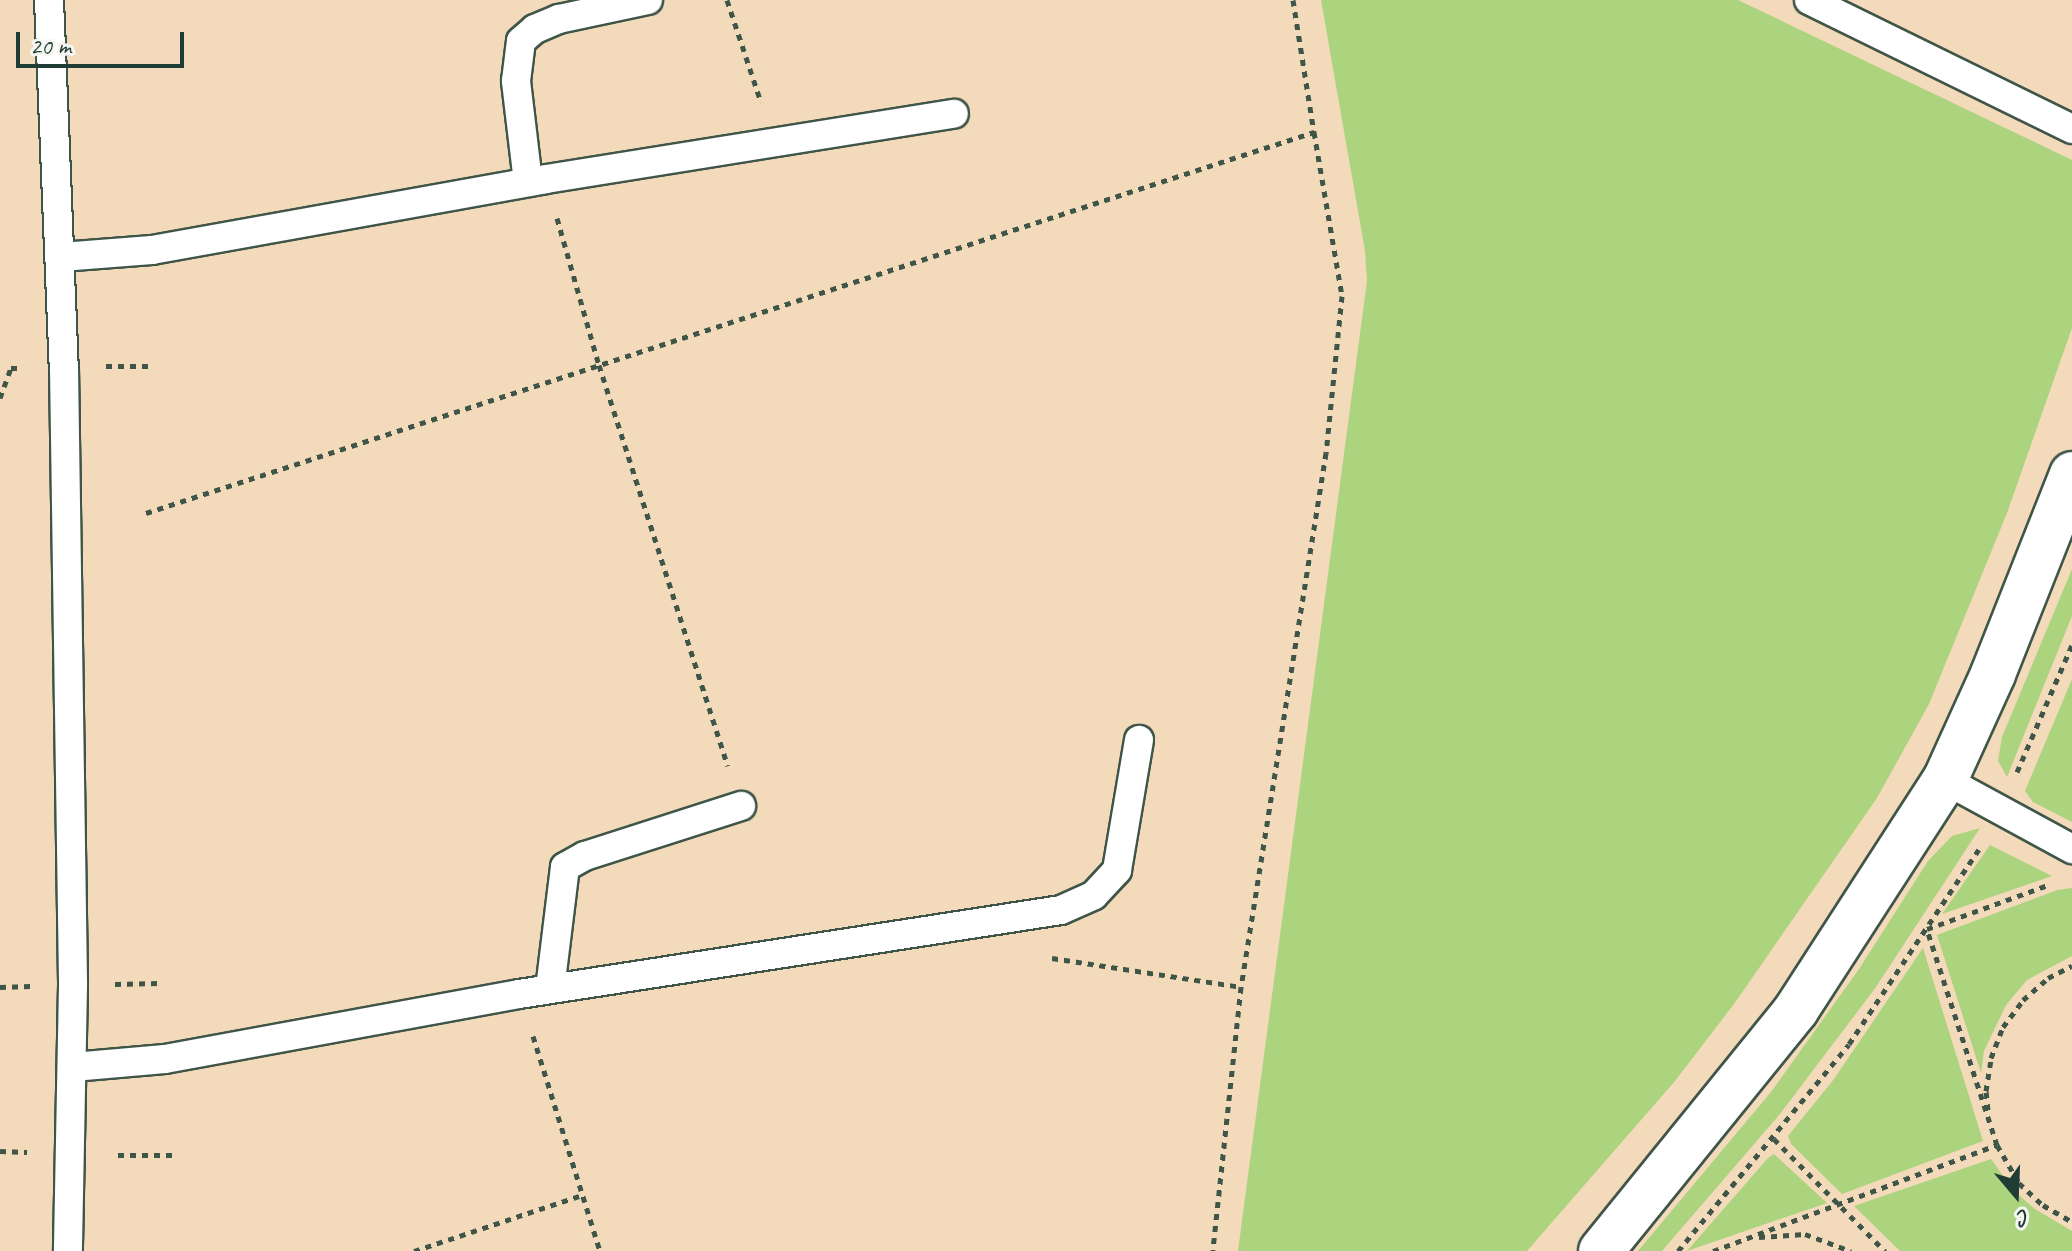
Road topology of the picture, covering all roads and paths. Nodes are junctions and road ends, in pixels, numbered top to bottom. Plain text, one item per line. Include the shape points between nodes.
1 (49, 0) edge
2 (648, 0) edge
3 (727, 0) edge
4 (1293, 0) edge
5 (1809, 0) edge
6 (954, 114) dead end
7 (2072, 129) edge
8 (1314, 132) junction
9 (774, 143) junction
10 (537, 181) junction
11 (61, 257) junction
12 (599, 365) junction
13 (105, 366) dead end
14 (148, 366) dead end
15 (32, 368) dead end
16 (0, 398) edge
17 (2072, 474) edge
18 (146, 513) dead end
19 (1139, 740) dead end
20 (1945, 780) junction
21 (741, 806) joint
22 (2072, 849) edge
23 (2054, 882) dead end
24 (1041, 957) dead end
25 (2072, 966) edge
26 (159, 983) dead end
27 (114, 984) dead end
28 (38, 986) dead end
29 (0, 987) edge
30 (1241, 987) junction
31 (550, 989) junction
32 (519, 994) junction
33 (73, 1067) junction
34 (1989, 1121) junction
35 (1774, 1139) dead end
36 (1997, 1145) junction
37 (0, 1151) edge
38 (29, 1152) dead end
39 (118, 1155) dead end
40 (172, 1155) dead end
41 (582, 1195) junction
42 (1839, 1204) junction
43 (2072, 1222) edge
44 (1741, 1240) junction
45 (68, 1251) edge
46 (414, 1251) edge
47 (600, 1251) edge
48 (1213, 1251) edge
49 (1601, 1251) edge
50 (1713, 1251) edge
51 (1721, 1251) edge
52 (1851, 1251) edge
53 (1885, 1251) edge

1 - 11 lane
2 - 10 lane via 559,19 521,41 516,81
3 - 9 path
4 - 8 path
5 - 7 lane
6 - 9 lane
8 - 12 path
8 - 30 path via 1342,296 1326,453
9 - 10 lane
10 - 11 lane via 152,250
10 - 12 path
11 - 33 lane
12 - 18 path
12 - 21 path
13 - 14 path
15 - 16 path via 11,368
17 - 20 street
19 - 31 lane via 1117,870 1079,904
20 - 22 lane
20 - 49 street via 1796,1010
21 - 31 lane via 565,867
23 - 34 path via 1927,929
24 - 30 path
25 - 34 path via 2023,1000 2003,1027 1986,1091
26 - 27 path
28 - 29 path
30 - 48 path
31 - 32 lane
32 - 33 lane via 165,1059
32 - 41 path
33 - 45 lane
34 - 36 path
35 - 42 path
36 - 42 path
36 - 43 path via 2019,1183
37 - 38 path
39 - 40 path
41 - 46 path
41 - 47 path
42 - 44 path
42 - 53 path
44 - 50 path
44 - 51 path
44 - 52 path via 1805,1234

